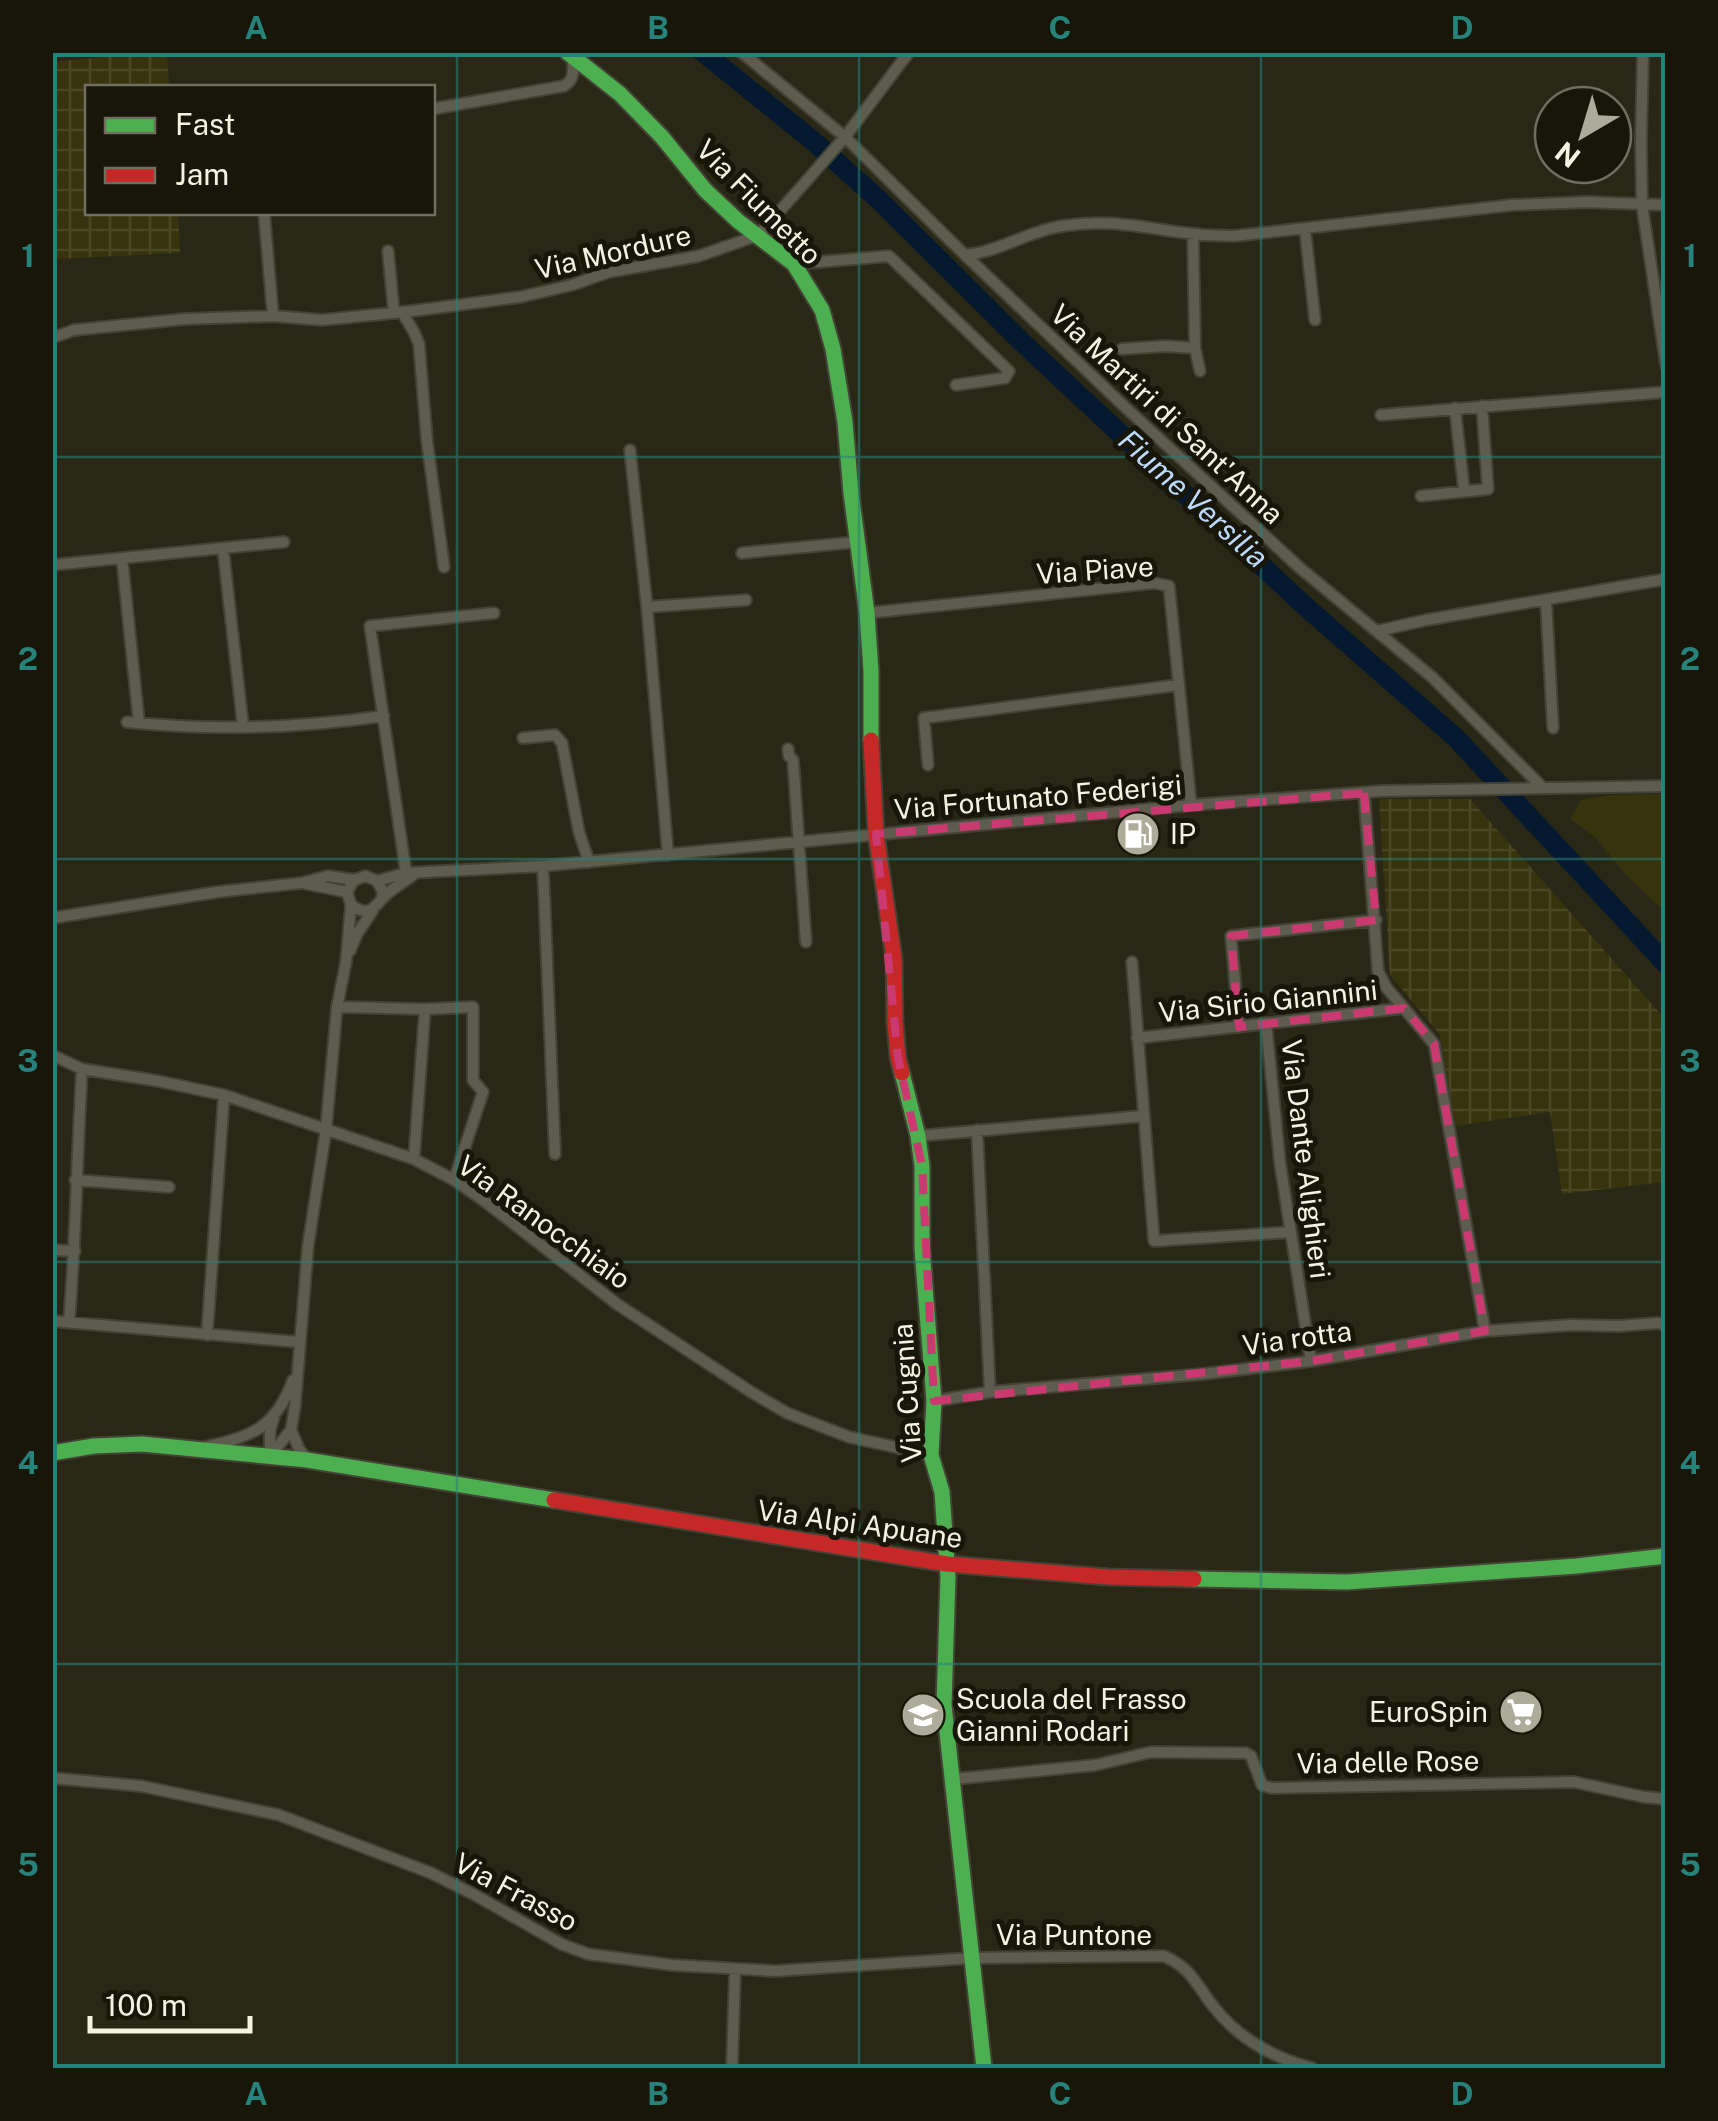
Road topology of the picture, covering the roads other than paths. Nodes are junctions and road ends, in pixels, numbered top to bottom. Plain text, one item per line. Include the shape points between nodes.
1 (741, 52) edge
2 (908, 52) edge
3 (1644, 52) edge
4 (570, 54) edge
5 (435, 108) edge
6 (844, 139) junction
7 (1642, 205) junction
8 (1666, 205) edge
9 (264, 215) edge
10 (1305, 229) junction
11 (1193, 234) junction
12 (756, 236) junction
13 (388, 251) dead end
14 (965, 255) junction
15 (794, 264) junction
16 (398, 313) junction
17 (273, 316) junction
18 (1315, 320) dead end
19 (52, 338) edge
20 (1195, 348) junction
21 (1122, 349) dead end
22 (1666, 365) edge
23 (1200, 371) dead end
24 (956, 385) dead end
25 (1666, 392) edge
26 (1482, 406) junction
27 (1455, 408) junction
28 (1381, 416) dead end
29 (630, 450) dead end
30 (1464, 490) junction
31 (1421, 496) dead end
32 (284, 542) dead end
33 (856, 542) junction
34 (223, 548) junction
35 (742, 552) dead end
36 (122, 558) junction
37 (52, 565) edge
38 (444, 567) dead end
39 (1666, 579) edge
40 (746, 600) dead end
41 (1546, 600) junction
42 (647, 607) junction
43 (494, 613) dead end
44 (867, 613) junction
45 (1377, 631) junction
46 (1178, 685) junction
47 (384, 716) junction
48 (243, 726) junction
49 (1553, 728) dead end
50 (522, 738) dead end
51 (788, 748) dead end
52 (928, 765) dead end
53 (1666, 786) edge
54 (1542, 787) junction
55 (1364, 792) junction
56 (1192, 805) junction
57 (876, 834) junction
58 (799, 843) junction
59 (668, 855) junction
60 (589, 862) junction
61 (543, 866) junction
62 (411, 873) junction
63 (354, 880) junction
64 (377, 881) junction
65 (301, 883) junction
66 (348, 892) junction
67 (382, 898) junction
68 (351, 905) junction
69 (373, 909) junction
70 (52, 918) edge
71 (1376, 920) junction
72 (806, 942) dead end
73 (346, 962) junction
74 (1132, 962) dead end
75 (337, 1007) junction
76 (1404, 1008) junction
77 (425, 1010) junction
78 (1266, 1024) junction
79 (1238, 1026) junction
80 (1137, 1038) junction
81 (52, 1056) edge
82 (82, 1069) junction
83 (224, 1095) junction
84 (1144, 1116) junction
85 (326, 1129) junction
86 (976, 1130) junction
87 (918, 1136) junction
88 (555, 1154) dead end
89 (414, 1159) junction
90 (75, 1180) junction
91 (454, 1180) junction
92 (169, 1187) dead end
93 (1290, 1232) junction
94 (52, 1250) edge
95 (74, 1252) junction
96 (52, 1320) edge
97 (70, 1322) junction
98 (1666, 1326) edge
99 (1485, 1331) junction
100 (207, 1334) junction
101 (298, 1342) junction
102 (1311, 1360) junction
103 (296, 1370) junction
104 (990, 1392) junction
105 (934, 1401) junction
106 (274, 1418) junction
107 (291, 1430) junction
108 (196, 1449) junction
109 (52, 1453) edge
110 (931, 1454) junction
111 (270, 1456) junction
112 (308, 1460) junction
113 (1666, 1556) edge
114 (948, 1564) junction
115 (52, 1778) edge
116 (954, 1778) junction
117 (1666, 1798) edge
118 (972, 1958) junction
119 (735, 1970) junction
120 (732, 2068) edge
121 (984, 2068) edge
122 (1312, 2068) edge

1 - 6 street, Via Martiri di Sant'Anna
2 - 6 street
3 - 7 street
4 - 5 street, Via Fiumetto via 573,75 564,86
4 - 12 street, Via Fiumetto via 620,94 705,190
6 - 12 street, Via Mordure
6 - 14 street, Via Martiri di Sant'Anna
7 - 8 street
7 - 10 street via 1512,205
7 - 22 street
9 - 17 street
10 - 11 street
10 - 18 street
11 - 14 street via 1078,224
11 - 20 street
12 - 15 street, Via Fiumetto
12 - 16 street, Via Mordure via 699,256 520,297
13 - 16 street
14 - 45 street, Via Martiri di Sant'Anna via 1203,480
15 - 24 street via 889,256 1009,371 1005,378
15 - 33 street, Via Fiumetto via 822,310 833,349
16 - 17 street, Via Mordure via 322,320
16 - 38 street via 419,344
17 - 19 street, Via Mordure via 184,319
20 - 21 street
20 - 23 street
25 - 26 street
26 - 27 street
26 - 30 street via 1488,489
27 - 28 street
27 - 30 street
29 - 42 street
30 - 31 street
32 - 34 street
33 - 35 street
33 - 44 street, Via Fiumetto
34 - 36 street
34 - 48 street
36 - 37 street
36 - 48 street via 133,723
39 - 41 street
40 - 42 street
41 - 45 street
41 - 49 street
42 - 59 street
43 - 47 street via 370,626
44 - 46 street, Via Piave via 1169,586
44 - 57 street, Via Fiumetto
45 - 54 street, Via Martiri di Sant'Anna
46 - 52 street via 924,718
46 - 56 street, Via Piave
47 - 48 street
47 - 62 street
50 - 60 street via 555,734 562,742
51 - 58 street
53 - 54 street, Via Fortunato Federigi
54 - 55 street, Via Fortunato Federigi
55 - 56 street, Via Fortunato Federigi
55 - 71 street
56 - 57 street, Via Fortunato Federigi
57 - 58 street, Via Fortunato Federigi
57 - 87 street, Via Cugnia via 894,958 898,1058
58 - 59 street, Via Fortunato Federigi
58 - 72 street
59 - 60 street, Via Fortunato Federigi
60 - 61 street, Via Fortunato Federigi
61 - 62 street, Via Fortunato Federigi
61 - 88 street
62 - 64 street, Via Fortunato Federigi
62 - 67 street
63 - 64 street
63 - 65 street via 328,876
63 - 66 street
64 - 67 street
65 - 66 street
65 - 70 street
66 - 68 street
67 - 69 street
68 - 69 street
68 - 73 street
69 - 73 street
71 - 76 street via 1378,971
71 - 79 street via 1232,936
73 - 75 street
74 - 80 street
75 - 77 street
75 - 85 street
76 - 78 street, Via Sirio Giannini
76 - 99 street via 1434,1044
77 - 89 street
77 - 91 street via 472,1007 473,1080 483,1092
78 - 79 street, Via Sirio Giannini
78 - 93 street, Via Dante Alighieri
79 - 80 street, Via Sirio Giannini
80 - 84 street
81 - 82 street, Via Ranocchiaio
82 - 83 street, Via Ranocchiaio
82 - 90 street
83 - 85 street, Via Ranocchiaio
83 - 100 street
84 - 86 street
84 - 93 street via 1154,1241
85 - 89 street, Via Ranocchiaio
85 - 101 street
86 - 87 street
86 - 104 street
87 - 105 street, Via Cugnia
89 - 91 street, Via Ranocchiaio
90 - 92 street
90 - 95 street
91 - 110 street, Via Ranocchiaio via 616,1304 786,1413 849,1437
93 - 102 street, Via Dante Alighieri
94 - 95 street
95 - 97 street
96 - 97 street
97 - 100 street
98 - 99 street, Via rotta
99 - 102 street, Via rotta
100 - 101 street
101 - 103 street
102 - 104 street, Via rotta
103 - 106 street
103 - 107 street
104 - 105 street, Via rotta
105 - 110 street, Via Cugnia
106 - 108 street via 245,1438
106 - 111 street
107 - 111 street
107 - 112 street
108 - 109 street, Via Alpi Apuane via 142,1444
108 - 111 street, Via Alpi Apuane
110 - 114 street, Via Cugnia via 942,1492
111 - 112 street, Via Alpi Apuane
112 - 114 street, Via Alpi Apuane
113 - 114 street, Via Alpi Apuane via 1346,1582 1108,1577
114 - 116 street, Via Cugnia via 944,1705
115 - 119 street, Via Frasso via 141,1786 257,1809 431,1873 588,1954
116 - 117 street, Via delle Rose via 1096,1766 1151,1752 1246,1753 1262,1785 1272,1788 1574,1782
116 - 118 street, Via Cugnia
118 - 119 street, Via Frasso
118 - 121 street, Via Cugnia
118 - 122 street, Via Puntone via 1164,1956 1190,1972 1214,2008 1256,2047
119 - 120 street

